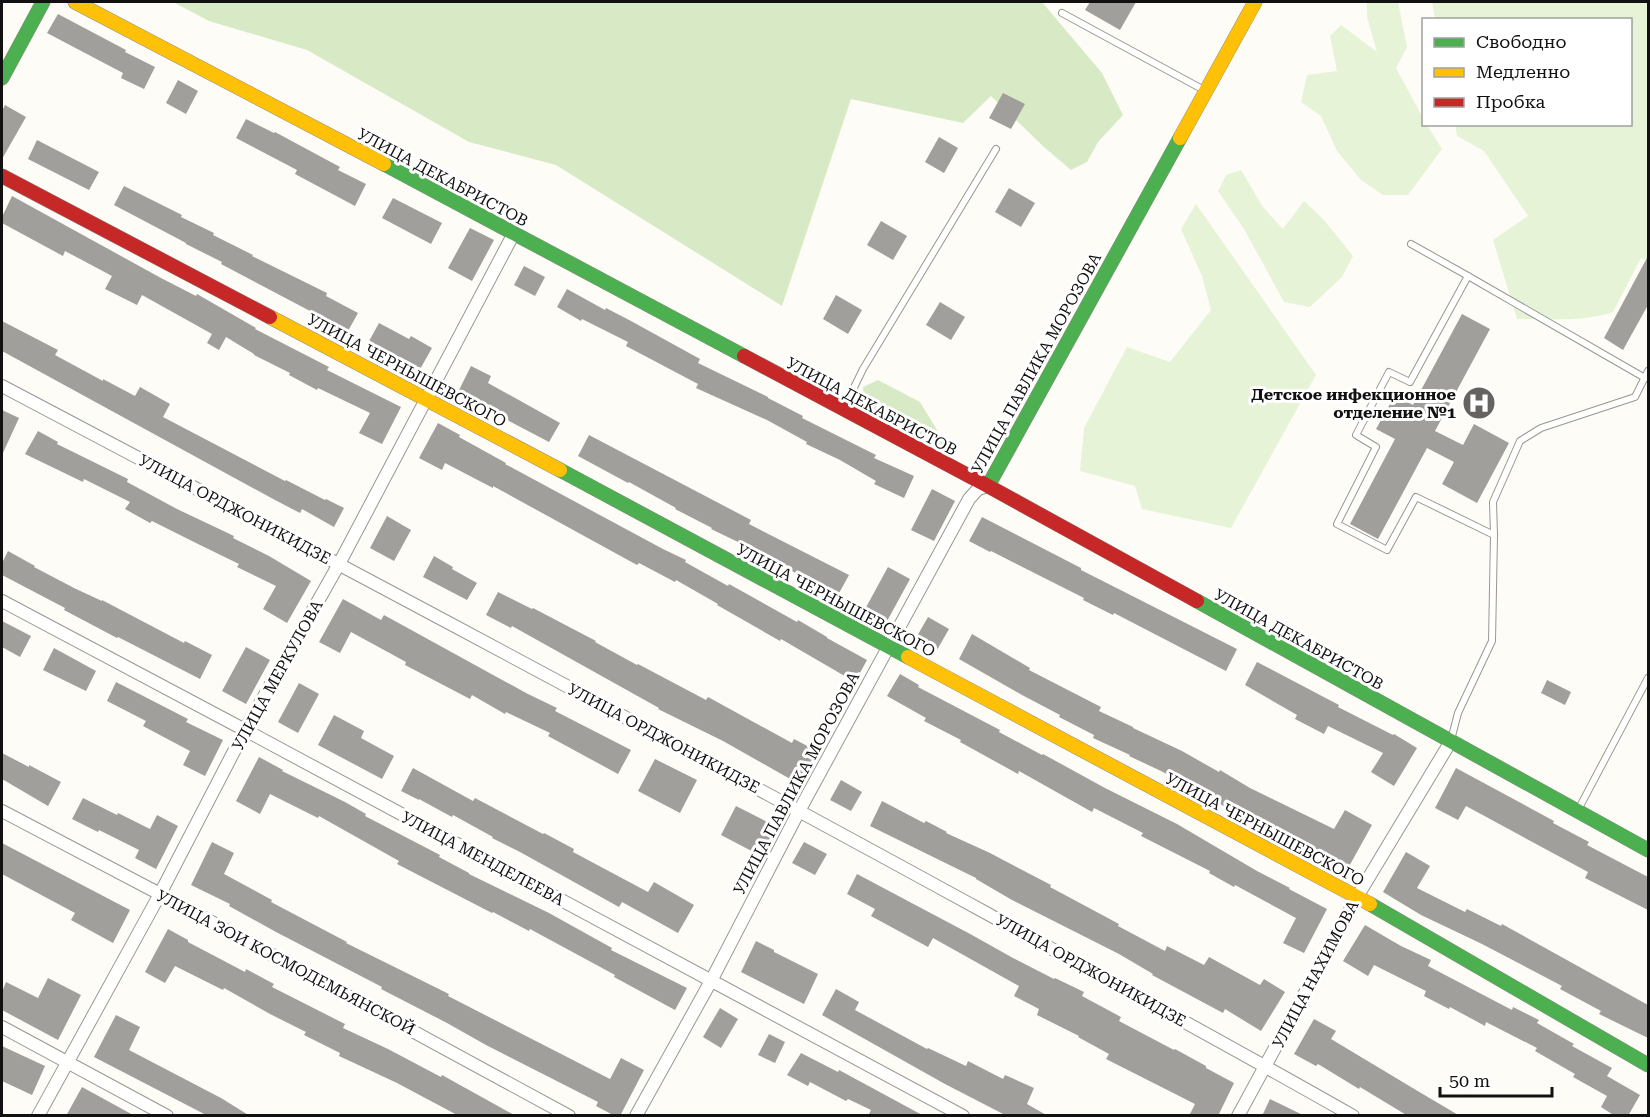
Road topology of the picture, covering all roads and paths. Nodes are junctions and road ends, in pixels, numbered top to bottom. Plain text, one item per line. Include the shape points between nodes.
1 (43, 2) edge
2 (75, 2) edge
3 (1256, 2) edge
4 (1062, 14) dead end
5 (2, 78) edge
6 (1207, 91) junction
7 (996, 149) dead end
8 (2, 176) edge
9 (514, 233) junction
10 (1411, 244) dead end
11 (1468, 276) junction
12 (1648, 371) edge
13 (1645, 378) junction
14 (2, 386) edge
15 (427, 399) junction
16 (844, 409) junction
17 (988, 486) junction
18 (1494, 535) junction
19 (339, 564) junction
20 (2, 601) edge
21 (888, 646) junction
22 (1648, 682) edge
23 (245, 730) junction
24 (1451, 741) junction
25 (2, 811) edge
26 (799, 811) junction
27 (1578, 811) junction
28 (1648, 850) edge
29 (160, 894) junction
30 (1357, 897) junction
31 (711, 981) junction
32 (2, 1027) edge
33 (67, 1062) junction
34 (1648, 1065) edge
35 (1265, 1066) junction
36 (38, 1116) edge
37 (167, 1116) edge
38 (569, 1116) edge
39 (636, 1116) edge
40 (963, 1116) edge
41 (1238, 1116) edge
42 (1353, 1116) edge

1 - 5 street
2 - 9 street, УЛИЦА ДЕКАБРИСТОВ
3 - 6 street, УЛИЦА ПАВЛИКА МОРОЗОВА
4 - 6 lane
6 - 17 street, УЛИЦА ПАВЛИКА МОРОЗОВА
7 - 16 lane via 863,369
8 - 15 street, УЛИЦА ЧЕРНЫШЕВСКОГО
9 - 15 street, УЛИЦА МЕРКУЛОВА
9 - 16 street, УЛИЦА ДЕКАБРИСТОВ
10 - 11 lane
11 - 13 lane
11 - 18 lane via 1410,382 1389,372 1356,435 1377,447 1337,524 1387,550 1416,497
12 - 13 lane
13 - 18 lane via 1635,397 1541,428 1520,441 1493,502
14 - 19 street, УЛИЦА ОРДЖОНИКИДЗЕ
15 - 19 street, УЛИЦА МЕРКУЛОВА
15 - 21 street, УЛИЦА ЧЕРНЫШЕВСКОГО
16 - 17 street, УЛИЦА ДЕКАБРИСТОВ
17 - 21 street, УЛИЦА ПАВЛИКА МОРОЗОВА via 978,489 969,499
17 - 24 street, УЛИЦА ДЕКАБРИСТОВ
18 - 24 lane via 1492,640 1458,713
19 - 23 street, УЛИЦА МЕРКУЛОВА
19 - 26 street, УЛИЦА ОРДЖОНИКИДЗЕ
20 - 23 street, УЛИЦА МЕНДЕЛЕЕВА
21 - 26 street, УЛИЦА ПАВЛИКА МОРОЗОВА
21 - 30 street, УЛИЦА ЧЕРНЫШЕВСКОГО
22 - 27 lane
23 - 29 street, УЛИЦА МЕРКУЛОВА
23 - 31 street, УЛИЦА МЕНДЕЛЕЕВА
24 - 27 street, УЛИЦА ДЕКАБРИСТОВ
24 - 30 street, УЛИЦА НАХИМОВА
25 - 29 street, УЛИЦА ЗОИ КОСМОДЕМЬЯНСКОЙ
26 - 31 street, УЛИЦА ПАВЛИКА МОРОЗОВА
26 - 35 street, УЛИЦА ОРДЖОНИКИДЗЕ
27 - 28 street, УЛИЦА ДЕКАБРИСТОВ
29 - 33 street, УЛИЦА МЕРКУЛОВА
29 - 38 street, УЛИЦА ЗОИ КОСМОДЕМЬЯНСКОЙ
30 - 34 street, УЛИЦА ЧЕРНЫШЕВСКОГО
30 - 35 street, УЛИЦА НАХИМОВА
31 - 39 street, УЛИЦА ПАВЛИКА МОРОЗОВА
31 - 40 street, УЛИЦА МЕНДЕЛЕЕВА
32 - 33 street
33 - 36 street, УЛИЦА МЕРКУЛОВА
33 - 37 street
35 - 41 street, УЛИЦА НАХИМОВА
35 - 42 street, УЛИЦА ОРДЖОНИКИДЗЕ

